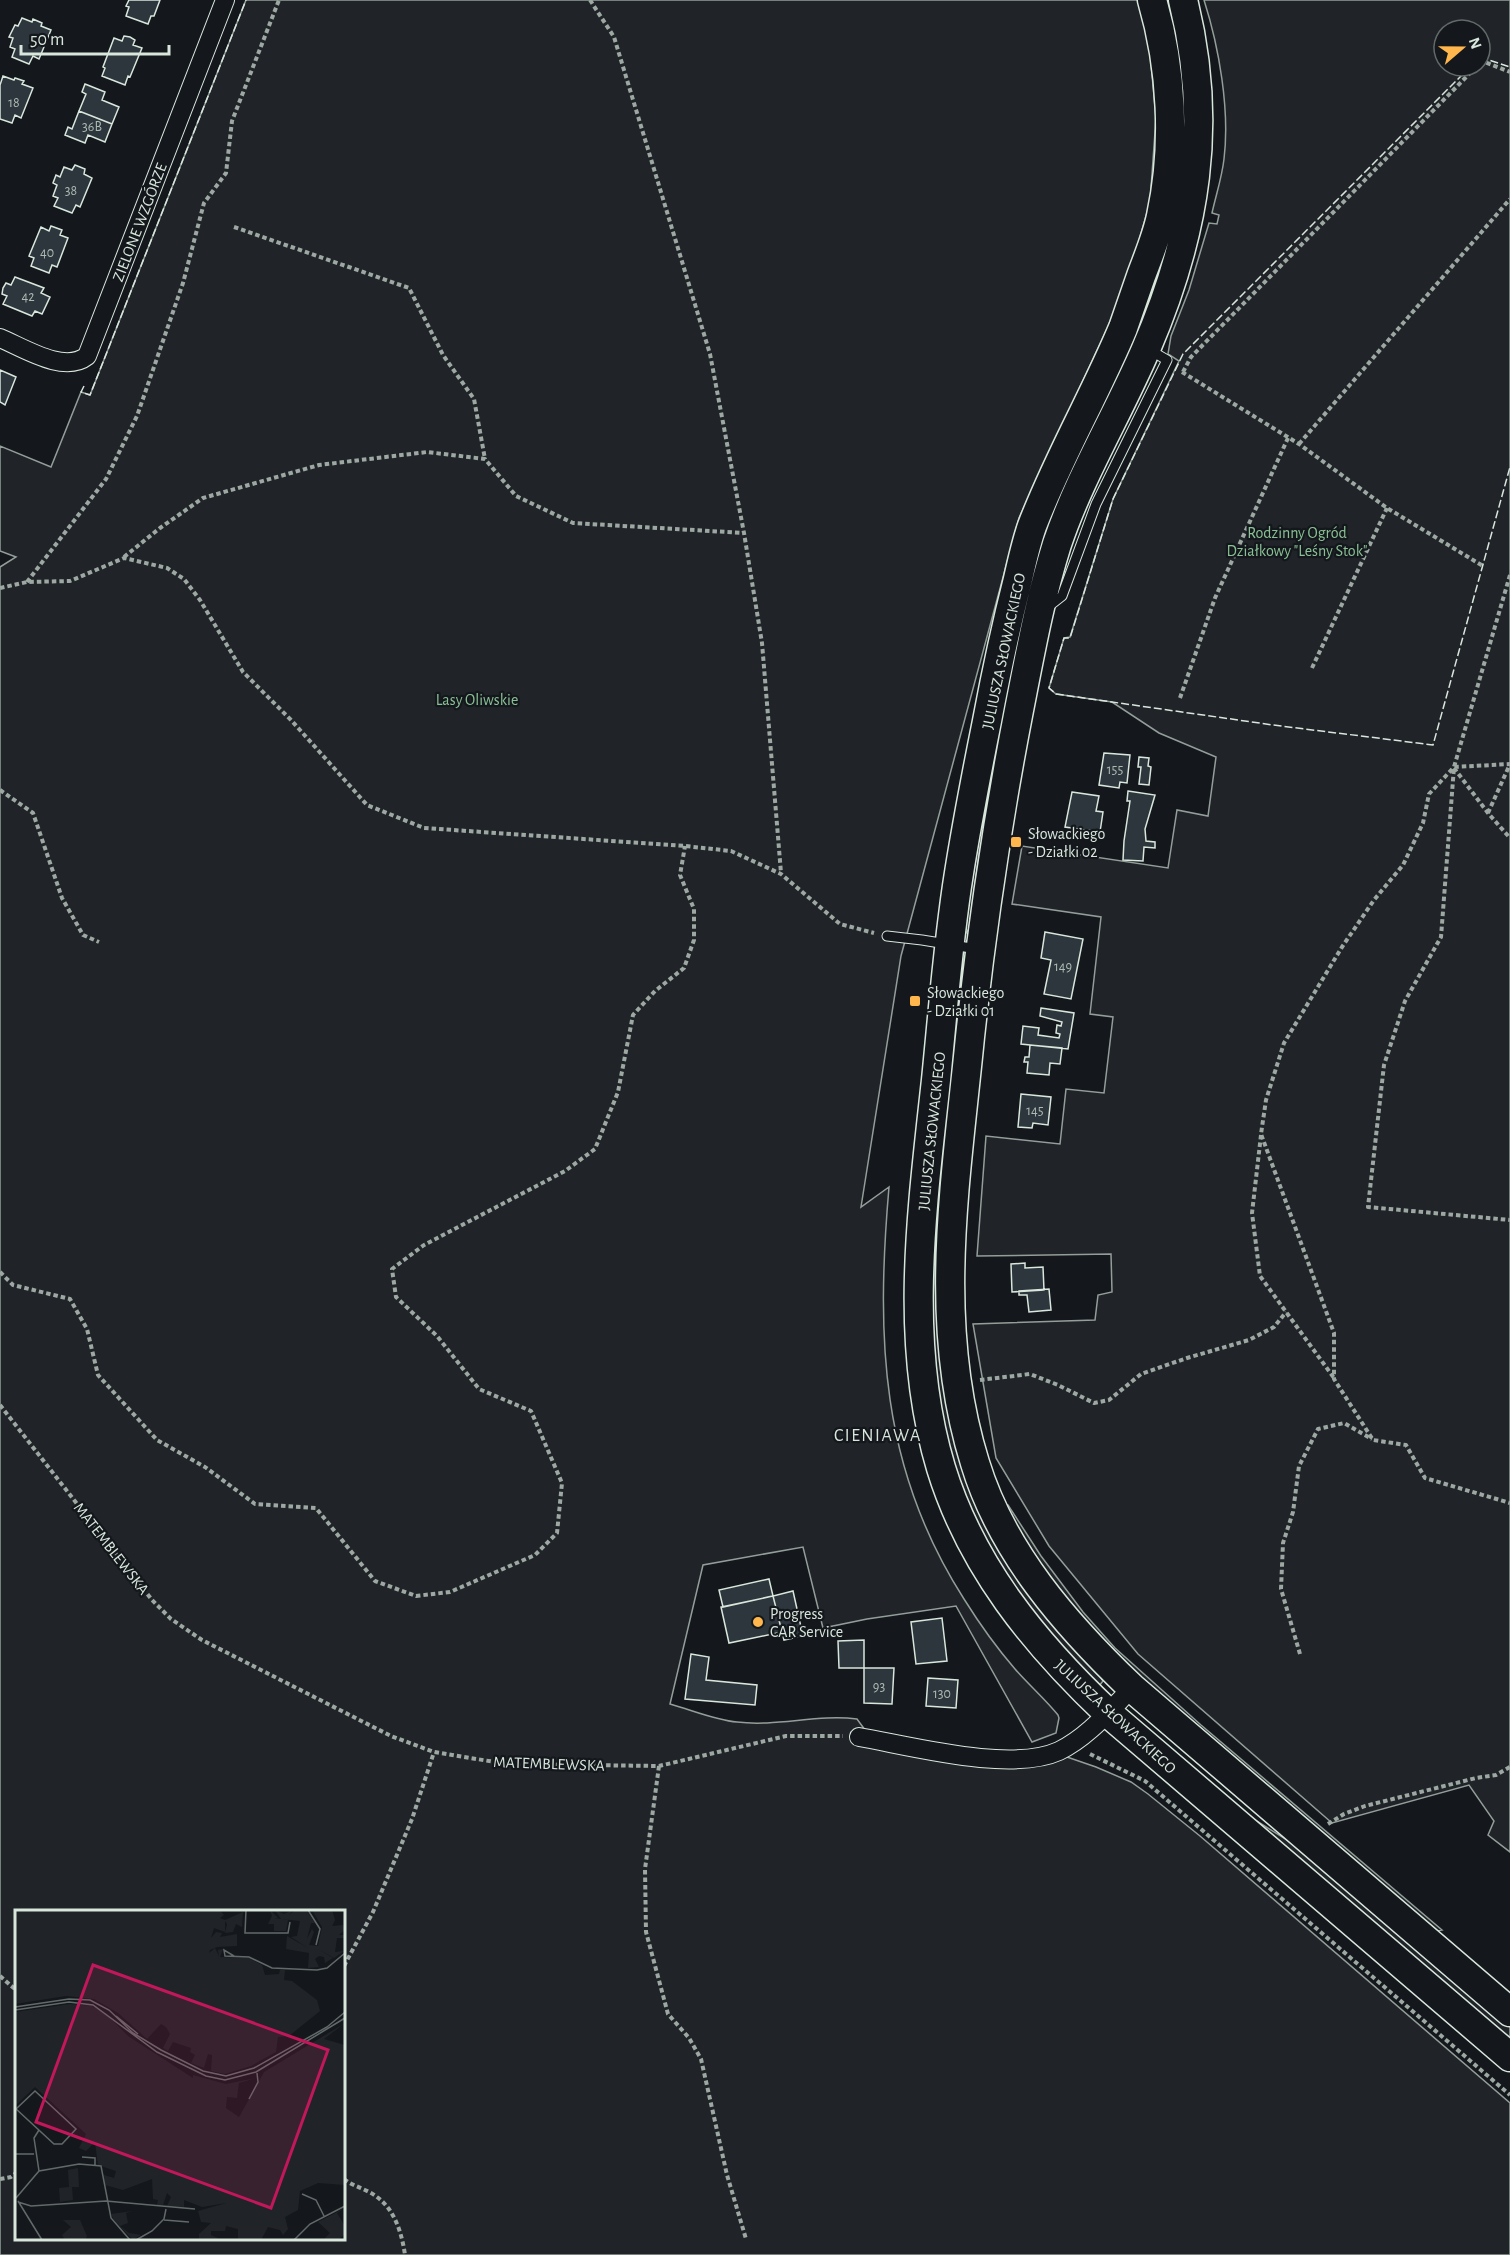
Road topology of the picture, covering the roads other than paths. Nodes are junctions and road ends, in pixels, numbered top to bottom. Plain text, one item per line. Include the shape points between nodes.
1 (225, 0) edge
2 (1152, 0) edge
3 (1183, 0) edge
4 (0, 338) edge
5 (887, 936) road end
6 (950, 945) junction
7 (979, 950) junction
8 (1132, 1688) junction
9 (1108, 1713) junction
10 (859, 1737) road end
11 (1510, 2012) edge
12 (1510, 2058) edge

1 - 4 street, ZIELONE WZGÓRZE via 87,356 63,363
2 - 6 main road, JULIUSZA SŁOWACKIEGO via 1165,62 1170,122 1161,218 1123,327 1030,530 974,784
3 - 7 main road, JULIUSZA SŁOWACKIEGO via 1197,79 1198,161 1193,199 1157,354 1070,509 1047,577 1002,794
5 - 6 lane
6 - 7 lane
6 - 9 main road, JULIUSZA SŁOWACKIEGO via 917,1300 928,1414 942,1470 988,1571 1015,1613 1059,1665
7 - 8 main road, JULIUSZA SŁOWACKIEGO via 950,1257 949,1322 963,1422 976,1469 1018,1554 1054,1605
8 - 9 street
8 - 11 main road, JULIUSZA SŁOWACKIEGO
9 - 10 street via 1077,1741 1057,1752 1023,1759 978,1758
9 - 12 main road, JULIUSZA SŁOWACKIEGO

